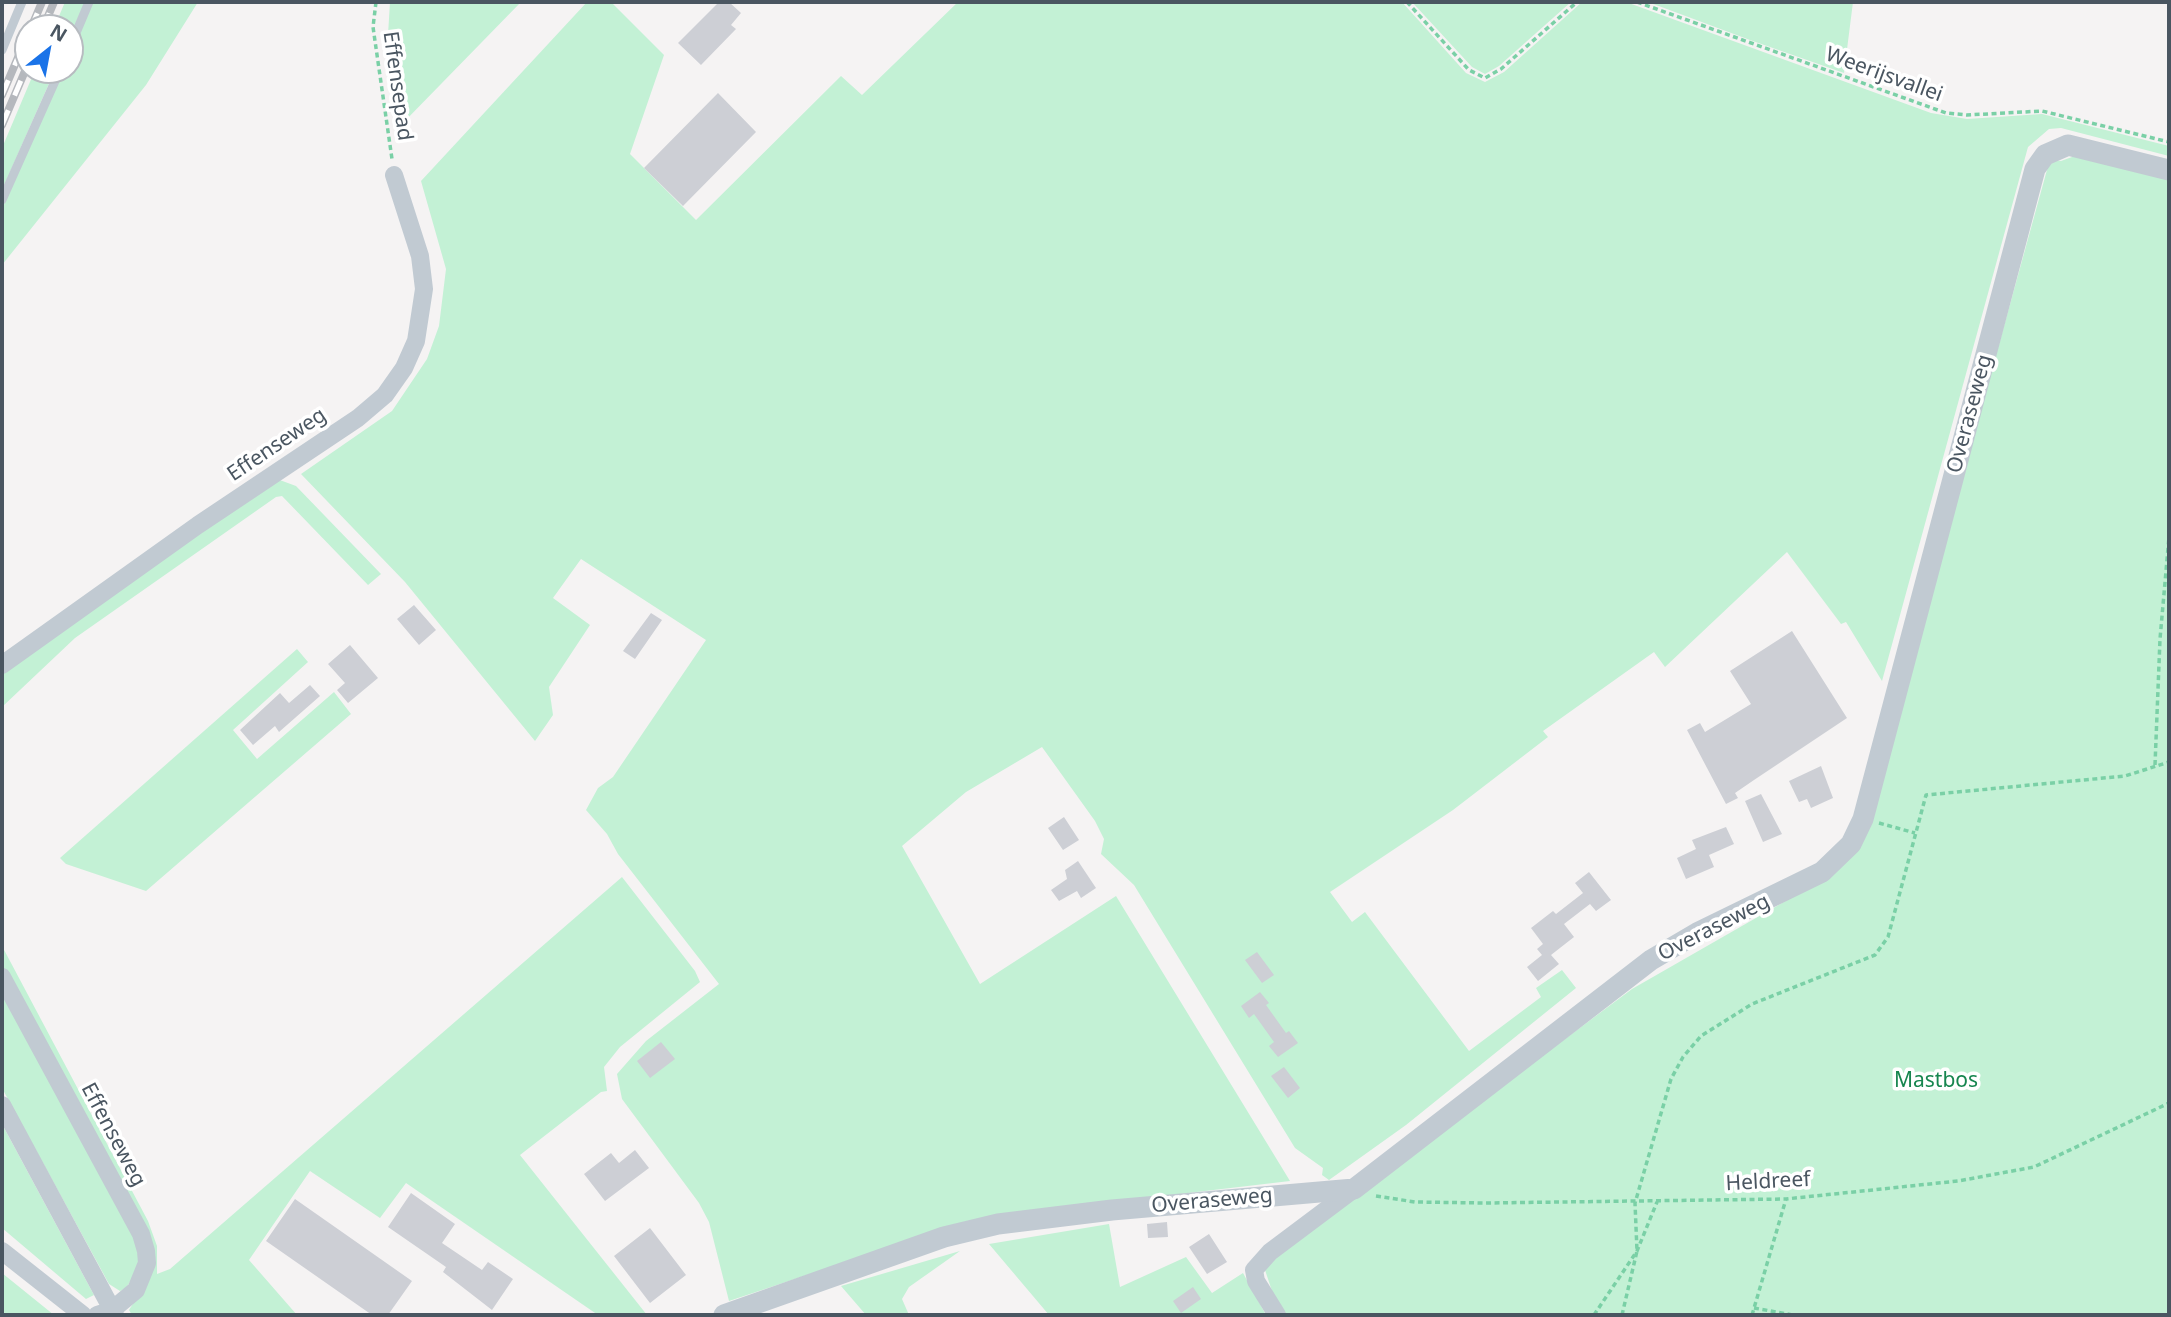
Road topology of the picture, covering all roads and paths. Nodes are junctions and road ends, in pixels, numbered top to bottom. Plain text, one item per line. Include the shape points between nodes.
1 (22, 2) edge
2 (376, 2) edge
3 (1407, 2) edge
4 (1577, 2) edge
5 (1637, 2) edge
6 (2, 50) edge
7 (54, 84) edge
8 (2169, 142) edge
9 (2169, 170) edge
10 (394, 175) joint
11 (2, 200) edge
12 (2169, 537) edge
13 (2, 665) edge
14 (2169, 762) edge
15 (2155, 766) junction
16 (1863, 819) junction
17 (1915, 832) junction
18 (2, 977) edge
19 (2169, 1103) edge
20 (2, 1105) edge
21 (1354, 1189) junction
22 (1786, 1199) junction
23 (1657, 1202) junction
24 (1635, 1203) junction
25 (2, 1251) edge
26 (1637, 1251) junction
27 (1754, 1308) junction
28 (108, 1314) edge
29 (83, 1315) edge
30 (724, 1315) edge
31 (1277, 1315) edge
32 (1594, 1315) edge
33 (1622, 1315) edge
34 (1752, 1315) edge
35 (1793, 1315) edge

1 - 6 lane
2 - 10 path, Effensepad via 373,35
3 - 4 path via 1469,70 1485,78
5 - 8 path, Weerijsvallei via 1945,113 2042,111
7 - 11 lane
9 - 16 street, Overaseweg via 2068,145 2045,155 2035,169
10 - 13 street, Effenseweg via 420,256 424,289 416,341 384,395 358,418
12 - 15 path
14 - 15 path
15 - 17 path via 2124,776 1926,795
16 - 17 path
16 - 21 street, Overaseweg via 1851,844 1822,872 1651,960
17 - 24 path via 1888,937 1875,955 1752,1004 1701,1036 1683,1057 1671,1079
18 - 28 street, Effenseweg via 141,1234 147,1263 144,1276 129,1298
19 - 22 path, Heldreef via 2018,1172
20 - 28 street, Effenseweg
21 - 24 path, Heldreef via 1415,1202
21 - 30 street, Overaseweg via 998,1224 937,1240
21 - 31 street via 1270,1252 1254,1270
22 - 23 path, Heldreef
22 - 27 path
23 - 24 path, Heldreef
23 - 26 path
24 - 26 path
25 - 29 street
26 - 32 path
26 - 33 path
27 - 34 path
27 - 35 path

